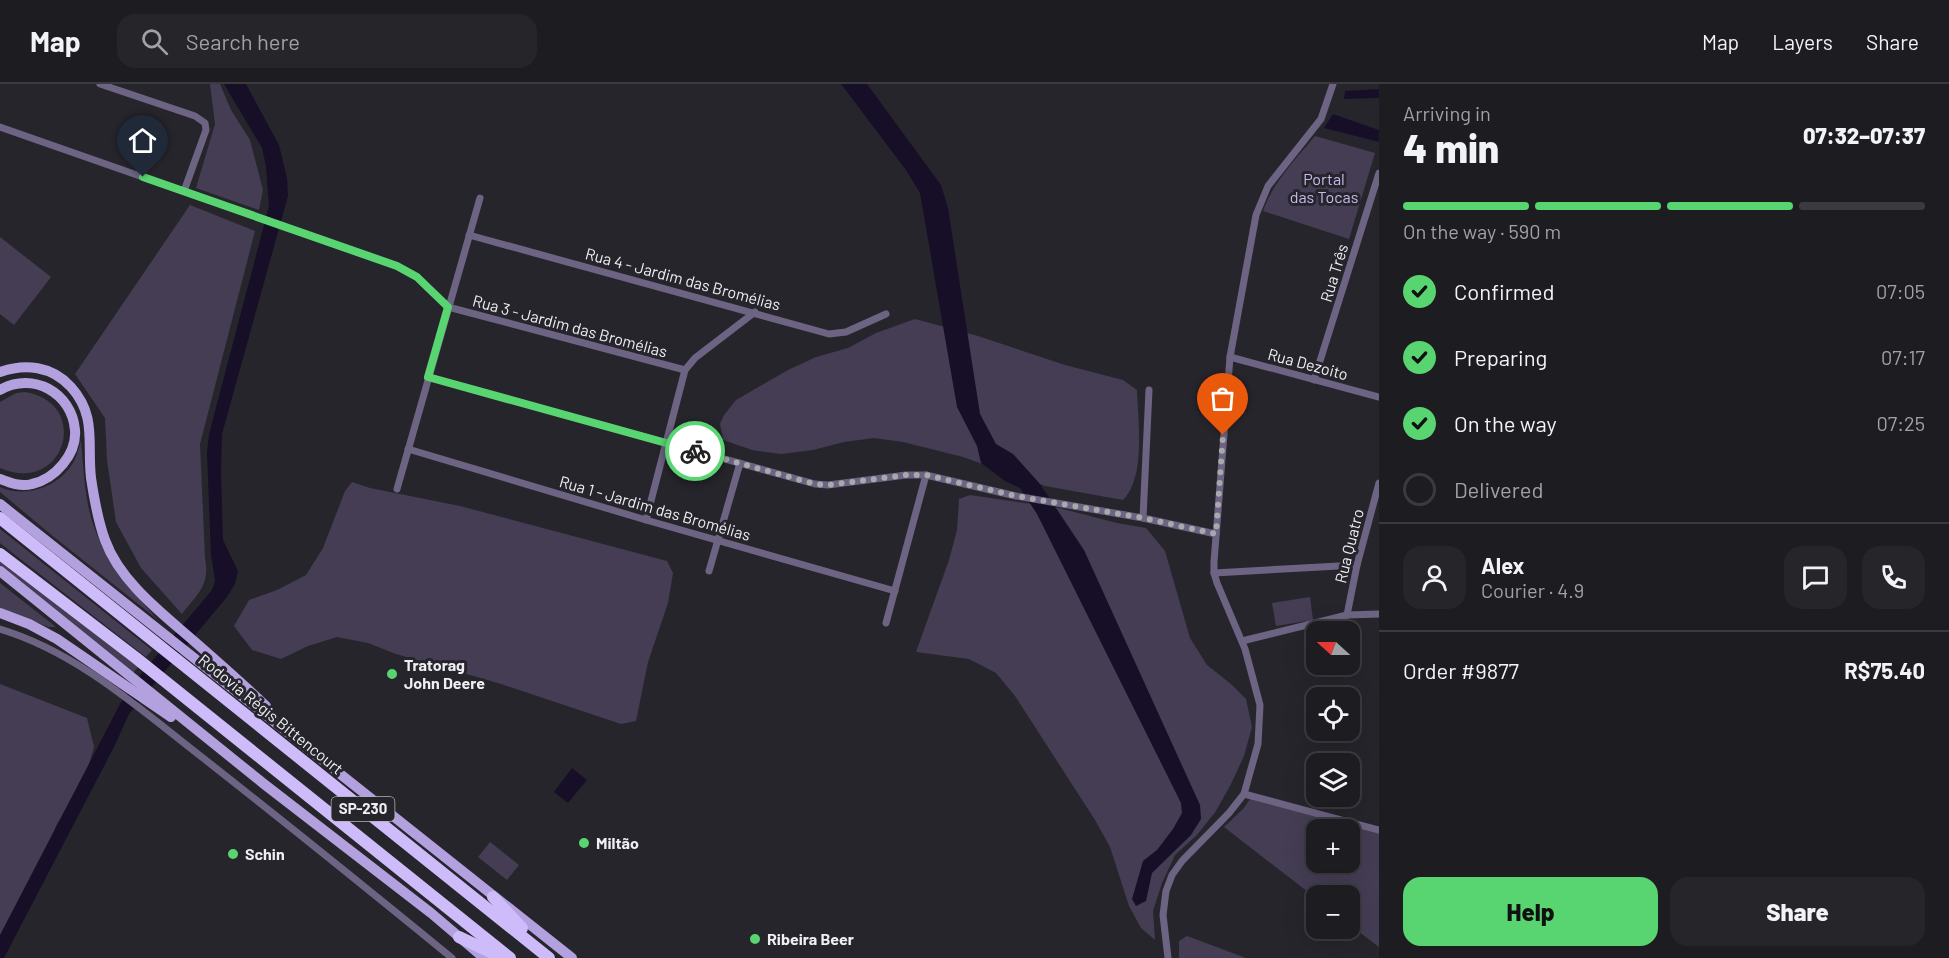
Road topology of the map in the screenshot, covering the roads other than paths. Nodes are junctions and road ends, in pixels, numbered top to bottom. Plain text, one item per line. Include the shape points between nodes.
1 (100, 84) edge
2 (1333, 84) edge
3 (0, 127) edge
4 (1379, 173) edge
5 (184, 191) junction
6 (480, 198) dead end
7 (469, 235) junction
8 (448, 307) junction
9 (755, 312) junction
10 (886, 314) dead end
11 (1230, 357) junction
12 (685, 370) junction
13 (0, 372) edge
14 (428, 377) junction
15 (1314, 380) junction
16 (0, 390) edge
17 (1149, 390) dead end
18 (1379, 397) edge
19 (666, 442) junction
20 (408, 449) junction
21 (740, 463) junction
22 (926, 475) junction
23 (0, 480) edge
24 (1379, 483) edge
25 (397, 489) dead end
26 (0, 504) edge
27 (0, 518) edge
28 (1143, 518) junction
29 (646, 520) junction
30 (1216, 534) junction
31 (717, 541) junction
32 (0, 554) edge
33 (1357, 565) junction
34 (0, 571) edge
35 (709, 571) dead end
36 (1214, 573) junction
37 (895, 591) junction
38 (0, 613) edge
39 (1379, 614) edge
40 (1347, 615) junction
41 (886, 623) dead end
42 (0, 629) edge
43 (153, 633) junction
44 (1242, 641) junction
45 (181, 655) junction
46 (118, 680) junction
47 (146, 700) junction
48 (326, 762) junction
49 (1244, 794) junction
50 (1379, 830) edge
51 (493, 897) junction
52 (459, 938) junction
53 (452, 958) edge
54 (484, 958) edge
55 (502, 958) edge
56 (510, 958) edge
57 (549, 958) edge
58 (572, 958) edge
59 (1168, 958) edge

1 - 5 street via 205,123 206,130
2 - 11 street via 1321,119 1268,186 1256,215
3 - 5 street
4 - 15 street, Rua Três
5 - 8 street via 404,270 422,281
6 - 7 street
7 - 8 street
7 - 9 street, Rua 4 - Jardim das Bromélias
8 - 12 street, Rua 3 - Jardim das Bromélias
8 - 14 street
9 - 10 street, Rua 4 - Jardim das Bromélias via 835,334
9 - 12 street
11 - 15 street, Rua Dezoito
11 - 30 street
12 - 19 street
13 - 48 main road via 18,366 35,368 53,373 69,385 88,418 91,476 105,542 128,578 148,601
14 - 19 street
14 - 20 street
15 - 18 street, Rua Dezoito
16 - 23 main road via 25,382 51,390 72,415 75,432 65,461 50,476 32,484
17 - 28 street
19 - 21 street
19 - 29 street
20 - 25 street
20 - 29 street, Rua 1 - Jardim das Bromélias
21 - 22 street via 828,485
21 - 31 street
22 - 28 street via 1016,496
22 - 37 street
24 - 33 street, Rua Quatro
26 - 43 main road
27 - 43 highway, Rodovia Régis Bittencourt / SP-230
28 - 30 street
29 - 31 street, Rua 1 - Jardim das Bromélias
30 - 36 street
31 - 35 street
31 - 37 street, Rua 1 - Jardim das Bromélias
32 - 56 highway, SP-230
33 - 36 street
33 - 40 street, Rua Quatro
34 - 46 main road
36 - 44 street
37 - 41 street
38 - 46 main road via 45,632
39 - 40 street
40 - 44 street
42 - 46 street via 45,645
43 - 45 highway, Rodovia Régis Bittencourt / SP-230
44 - 49 street via 1261,715
45 - 48 main road
45 - 57 highway, Rodovia Régis Bittencourt / SP-230
46 - 47 main road
47 - 52 main road via 264,784
47 - 53 street via 290,827
48 - 51 main road
49 - 50 street
49 - 59 street via 1172,875 1163,915
51 - 57 highway
51 - 58 main road
52 - 54 main road
52 - 55 highway

